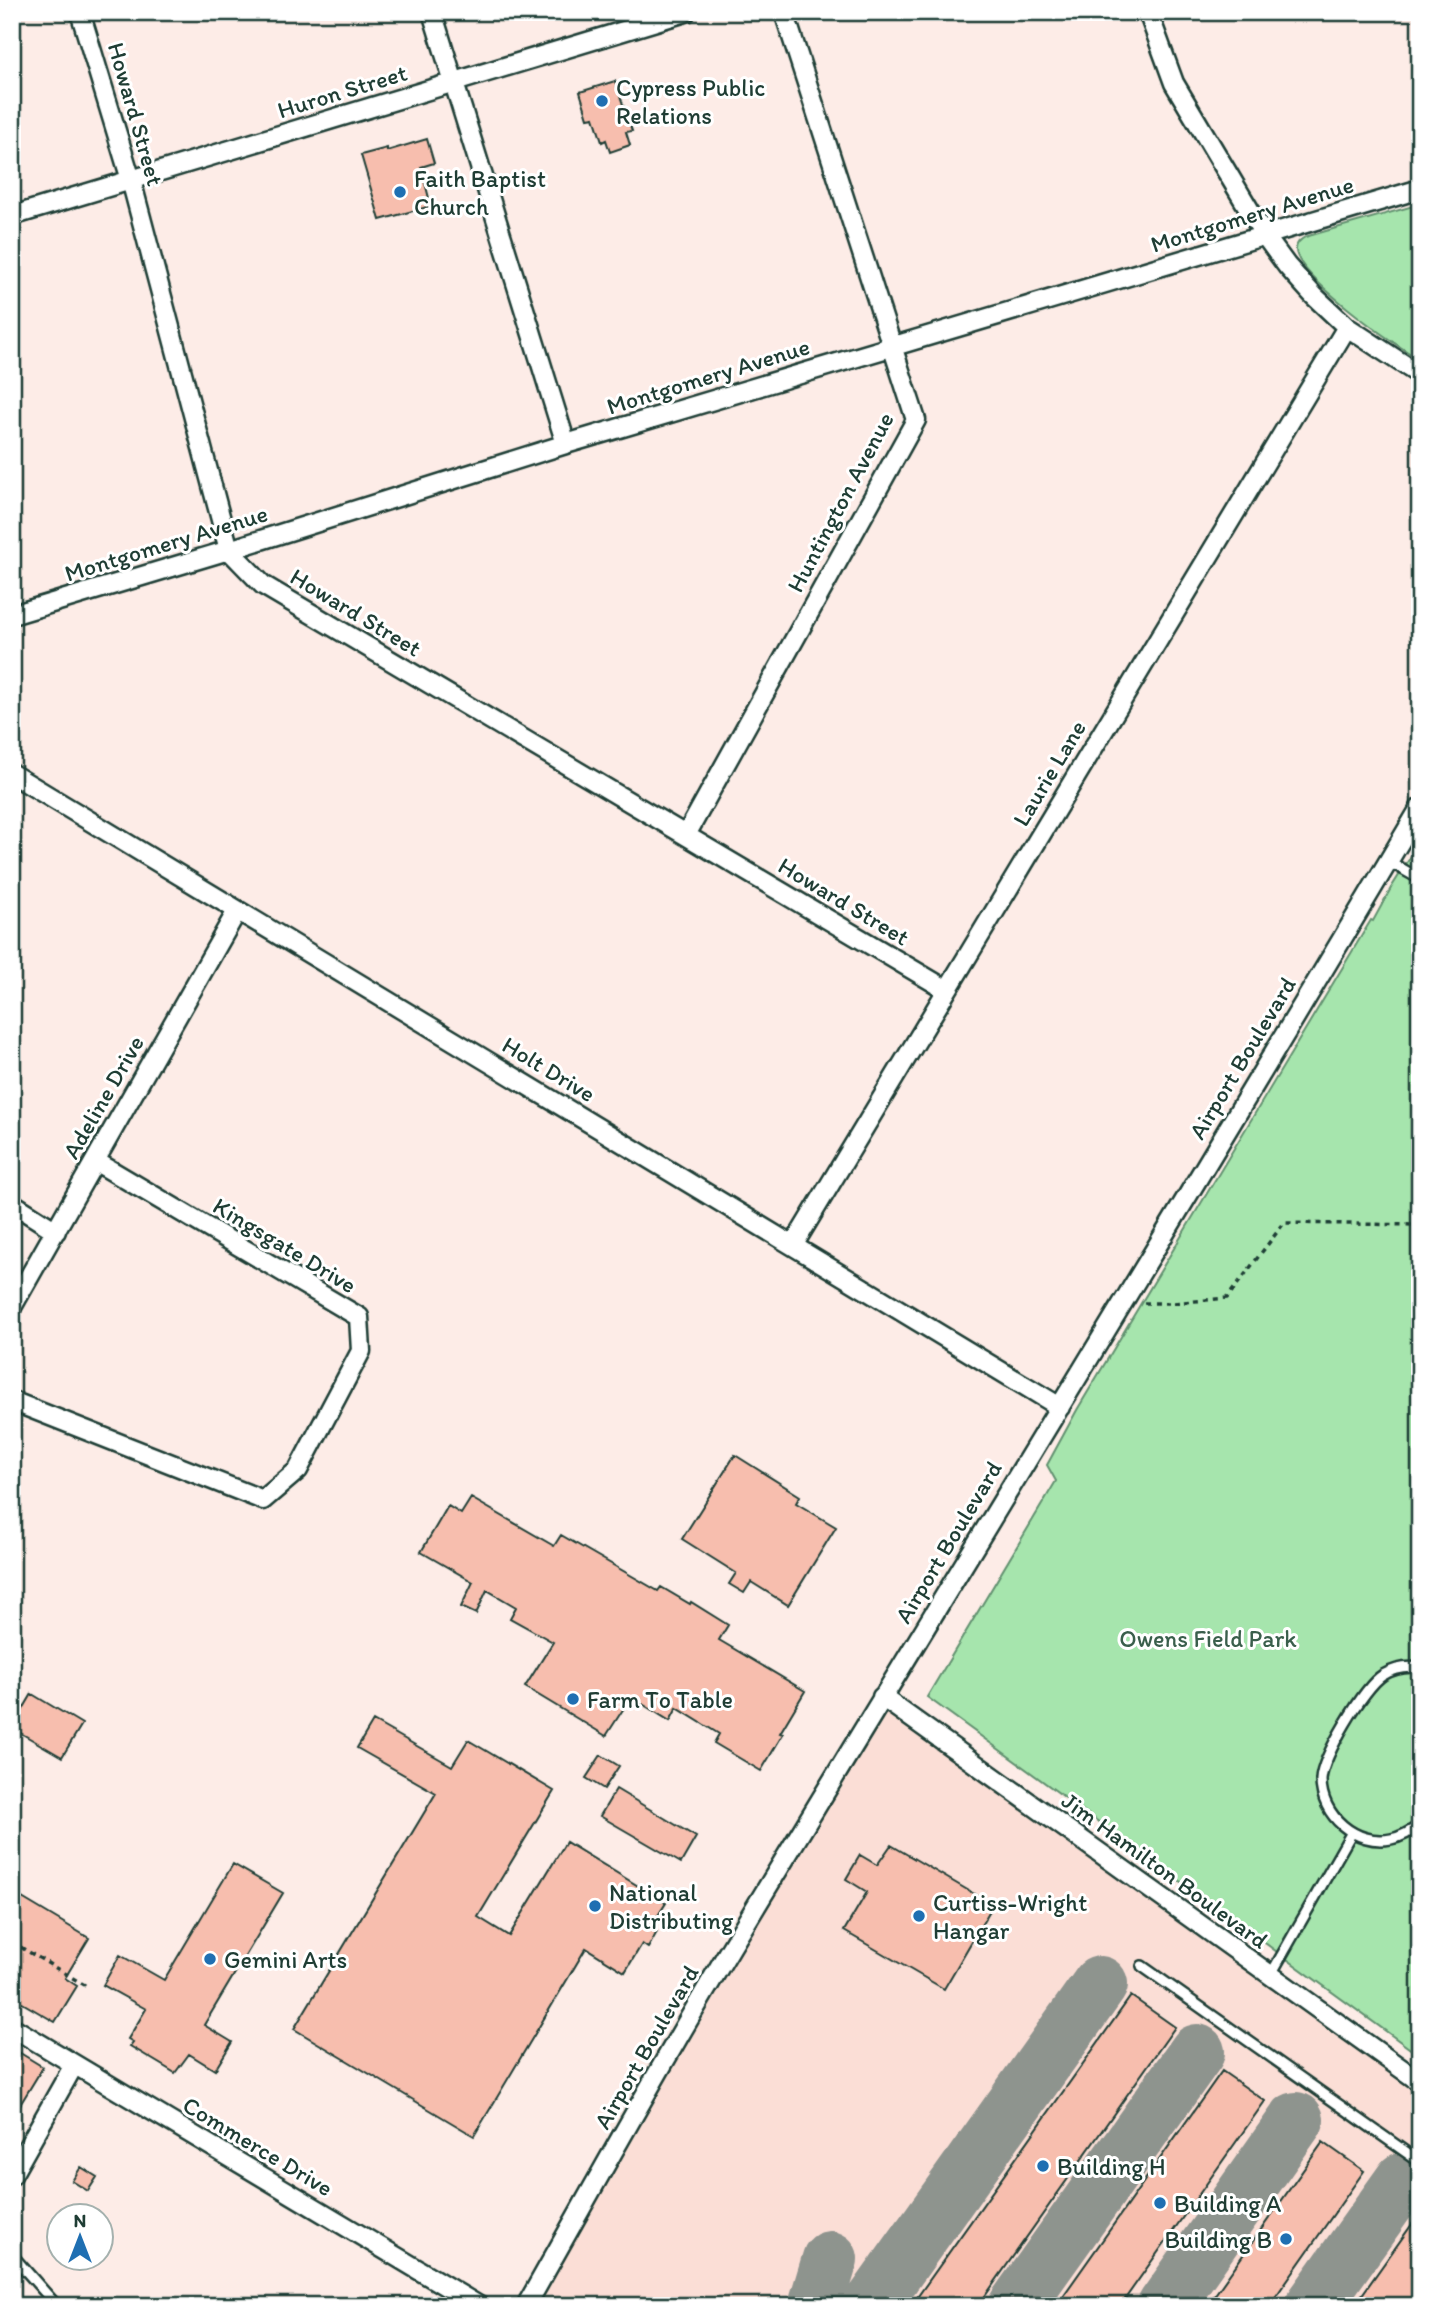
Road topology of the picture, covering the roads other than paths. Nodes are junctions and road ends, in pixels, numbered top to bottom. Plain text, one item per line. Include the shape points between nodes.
1 (80, 12) edge
2 (432, 12) edge
3 (686, 12) edge
4 (784, 12) edge
5 (1147, 12) edge
6 (454, 82) junction
7 (131, 180) junction
8 (1420, 189) edge
9 (12, 216) edge
10 (1265, 236) junction
11 (1347, 327) junction
12 (891, 346) junction
13 (1420, 375) edge
14 (566, 444) junction
15 (229, 550) junction
16 (12, 615) edge
17 (12, 774) edge
18 (1420, 808) edge
19 (686, 835) junction
20 (1388, 861) junction
21 (1420, 879) edge
22 (237, 911) junction
23 (947, 990) junction
24 (95, 1161) junction
25 (12, 1203) edge
26 (56, 1231) junction
27 (794, 1244) junction
28 (12, 1307) edge
29 (12, 1401) edge
30 (1060, 1406) junction
31 (1420, 1668) edge
32 (882, 1697) junction
33 (1420, 1825) edge
34 (1352, 1832) junction
35 (1142, 1966) dead end
36 (1270, 1976) junction
37 (12, 2027) edge
38 (74, 2065) junction
39 (1420, 2082) edge
40 (1420, 2162) edge
41 (12, 2175) edge
42 (12, 2255) edge
43 (57, 2306) edge
44 (479, 2306) edge
45 (526, 2306) edge

1 - 7 street, Howard Street
2 - 6 street
3 - 6 street, Huron Street
4 - 12 street, Huntington Avenue
5 - 10 street via 1174,83
6 - 7 street, Huron Street
6 - 14 street
7 - 9 street, Huron Street
7 - 15 street, Howard Street
8 - 10 street, Montgomery Avenue
10 - 11 street via 1314,296
10 - 12 street, Montgomery Avenue
11 - 13 street
11 - 23 street, Laurie Lane
12 - 14 street, Montgomery Avenue
12 - 19 street, Huntington Avenue via 916,420
14 - 15 street, Montgomery Avenue
15 - 16 street, Montgomery Avenue
15 - 19 street, Howard Street via 263,585
17 - 22 street, Holt Drive
18 - 20 street, Airport Boulevard
19 - 23 street, Howard Street
20 - 21 lane
20 - 30 street, Airport Boulevard
22 - 24 street, Adeline Drive
22 - 27 street, Holt Drive
23 - 27 street, Laurie Lane
24 - 26 street, Adeline Drive
24 - 29 street, Kingsgate Drive via 359,1317 361,1351 298,1470 263,1500
25 - 26 street
26 - 28 street, Adeline Drive
27 - 30 street, Holt Drive
30 - 32 street, Airport Boulevard
31 - 34 lane via 1394,1670 1376,1681 1326,1759 1321,1780 1324,1796 1337,1820
32 - 36 street, Jim Hamilton Boulevard
32 - 45 street, Airport Boulevard via 743,1927
33 - 34 lane via 1390,1840
34 - 36 lane
35 - 40 lane
36 - 39 street, Jim Hamilton Boulevard
37 - 38 street, Commerce Drive
38 - 41 street
38 - 44 street, Commerce Drive
42 - 43 lane

